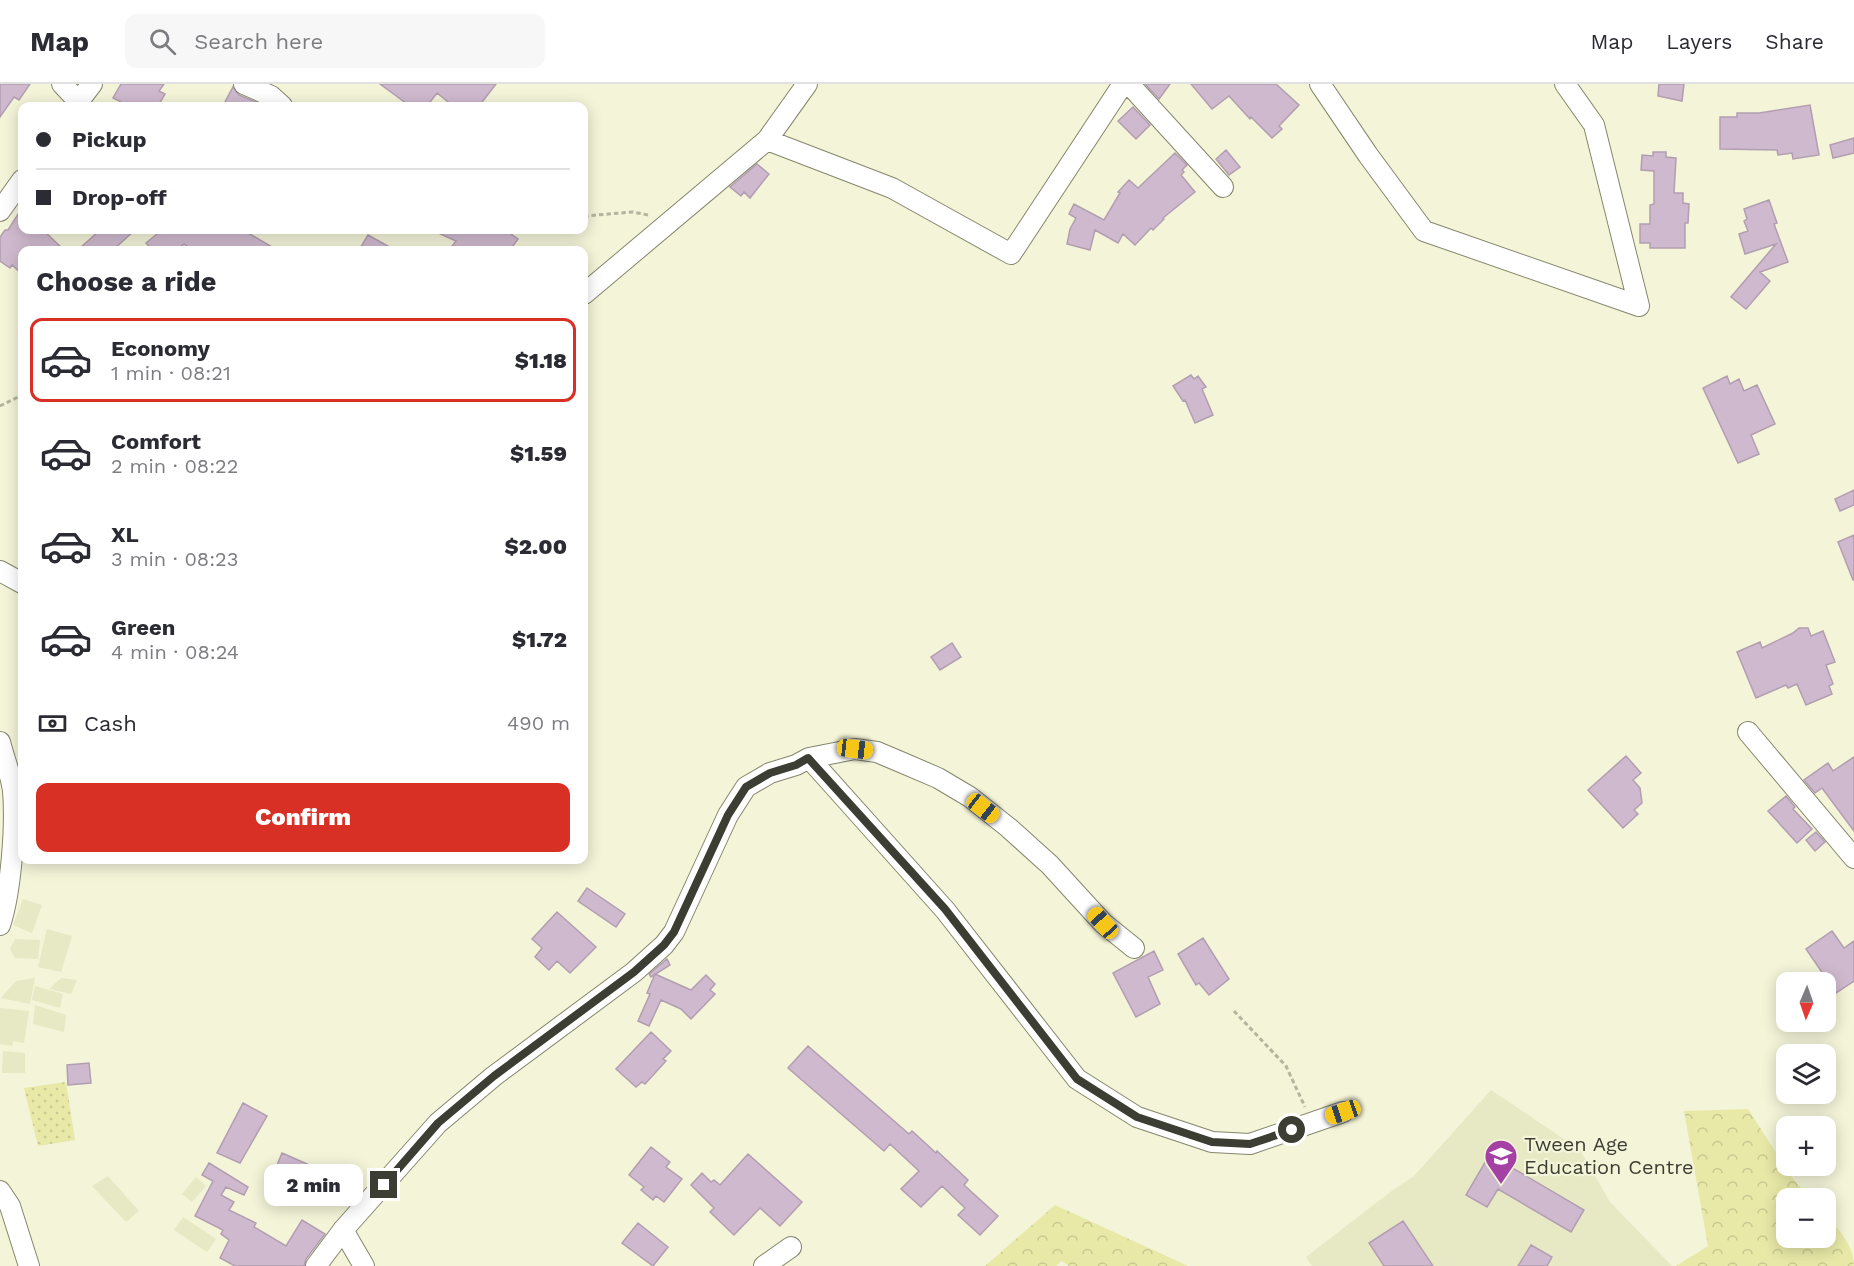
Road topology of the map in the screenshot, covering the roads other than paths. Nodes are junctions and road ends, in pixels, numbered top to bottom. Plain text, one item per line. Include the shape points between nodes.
1 (62, 84) edge
2 (92, 84) edge
3 (244, 84) edge
4 (807, 84) edge
5 (1123, 84) edge
6 (1129, 84) edge
7 (1320, 84) edge
8 (1564, 84) edge
9 (75, 102) edge
10 (78, 102) edge
11 (278, 102) edge
12 (767, 140) junction
13 (18, 186) edge
14 (1223, 187) dead end
15 (0, 211) edge
16 (588, 291) edge
17 (0, 571) edge
18 (18, 581) edge
19 (1749, 732) dead end
20 (0, 742) edge
21 (808, 758) junction
22 (1854, 858) edge
23 (0, 925) edge
24 (1134, 948) dead end
25 (1343, 1112) dead end
26 (0, 1191) edge
27 (343, 1230) junction
28 (792, 1247) dead end
29 (29, 1266) edge
30 (316, 1266) edge
31 (364, 1266) edge
32 (764, 1266) edge

1 - 9 street
2 - 10 street
3 - 11 street
4 - 12 street
5 - 12 street via 1011,254 892,188
6 - 14 street
7 - 8 street via 1424,231 1638,306 1594,125
12 - 16 street
13 - 15 street
17 - 18 street
19 - 22 street
20 - 23 street via 13,790 12,854
21 - 24 street via 855,749 877,752 938,778 1010,828 1103,923
21 - 25 street via 945,909 1077,1079 1137,1117 1212,1142 1250,1144
21 - 27 street via 746,787 728,815 674,932 664,945 438,1123
26 - 29 street via 10,1206
27 - 30 street
27 - 31 street
28 - 32 street

